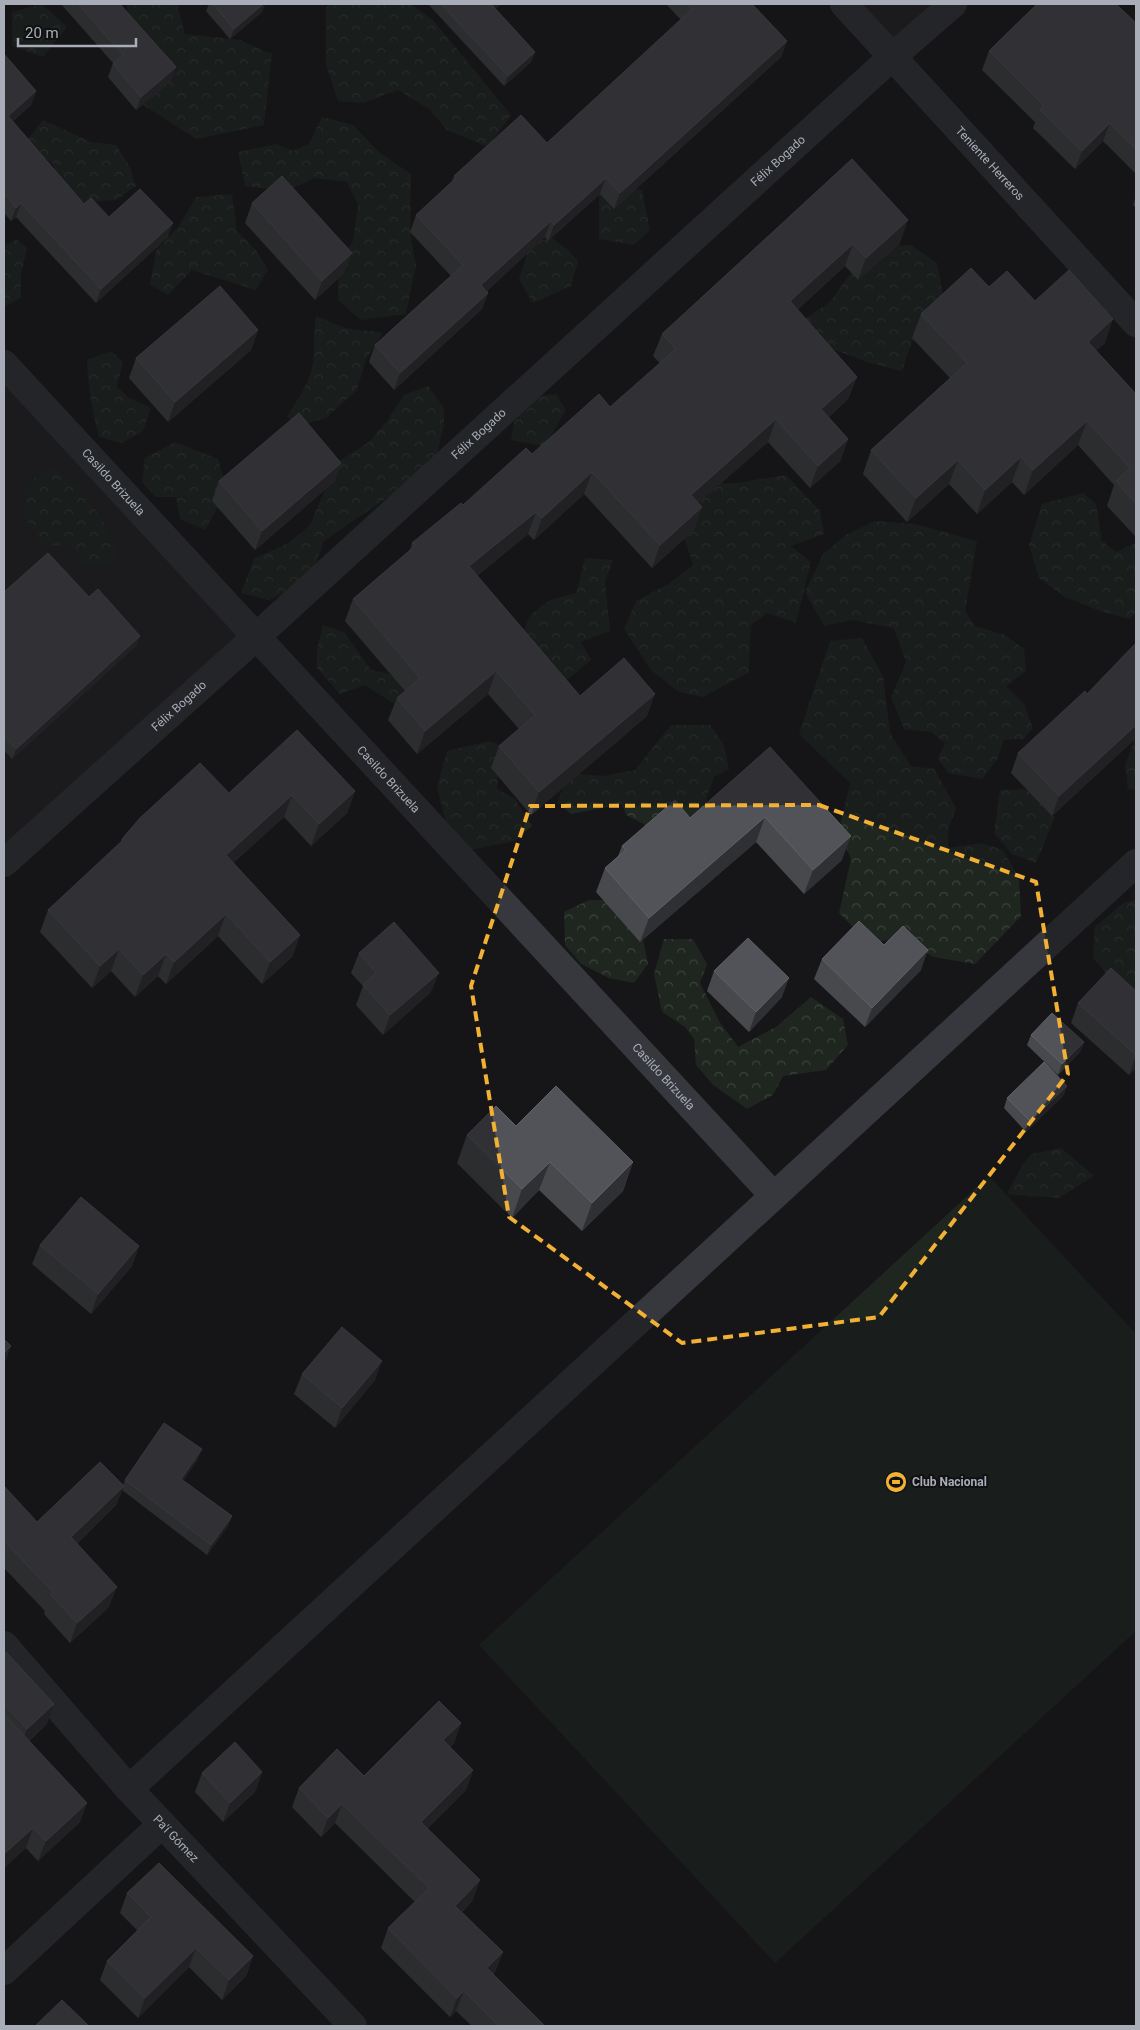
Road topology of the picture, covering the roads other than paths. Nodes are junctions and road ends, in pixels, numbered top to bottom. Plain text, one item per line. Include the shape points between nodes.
1 (844, 4) edge
2 (953, 4) edge
3 (892, 57) junction
4 (1136, 323) edge
5 (4, 364) edge
6 (258, 636) junction
7 (4, 863) edge
8 (1136, 863) edge
9 (774, 1196) junction
10 (4, 1645) edge
11 (129, 1789) junction
12 (162, 1824) junction
13 (4, 1971) edge
14 (353, 2026) edge

1 - 3 street, Teniente Herreros
2 - 3 street, Félix Bogado
3 - 4 street, Teniente Herreros
3 - 6 street, Félix Bogado
5 - 6 street, Casildo Brizuela
6 - 7 street, Félix Bogado
6 - 9 street, Casildo Brizuela
8 - 9 street
9 - 11 street
10 - 11 street, Pa'í Gómez
11 - 12 street, Pa'í Gómez
12 - 13 street
12 - 14 street, Pa'í Gómez

